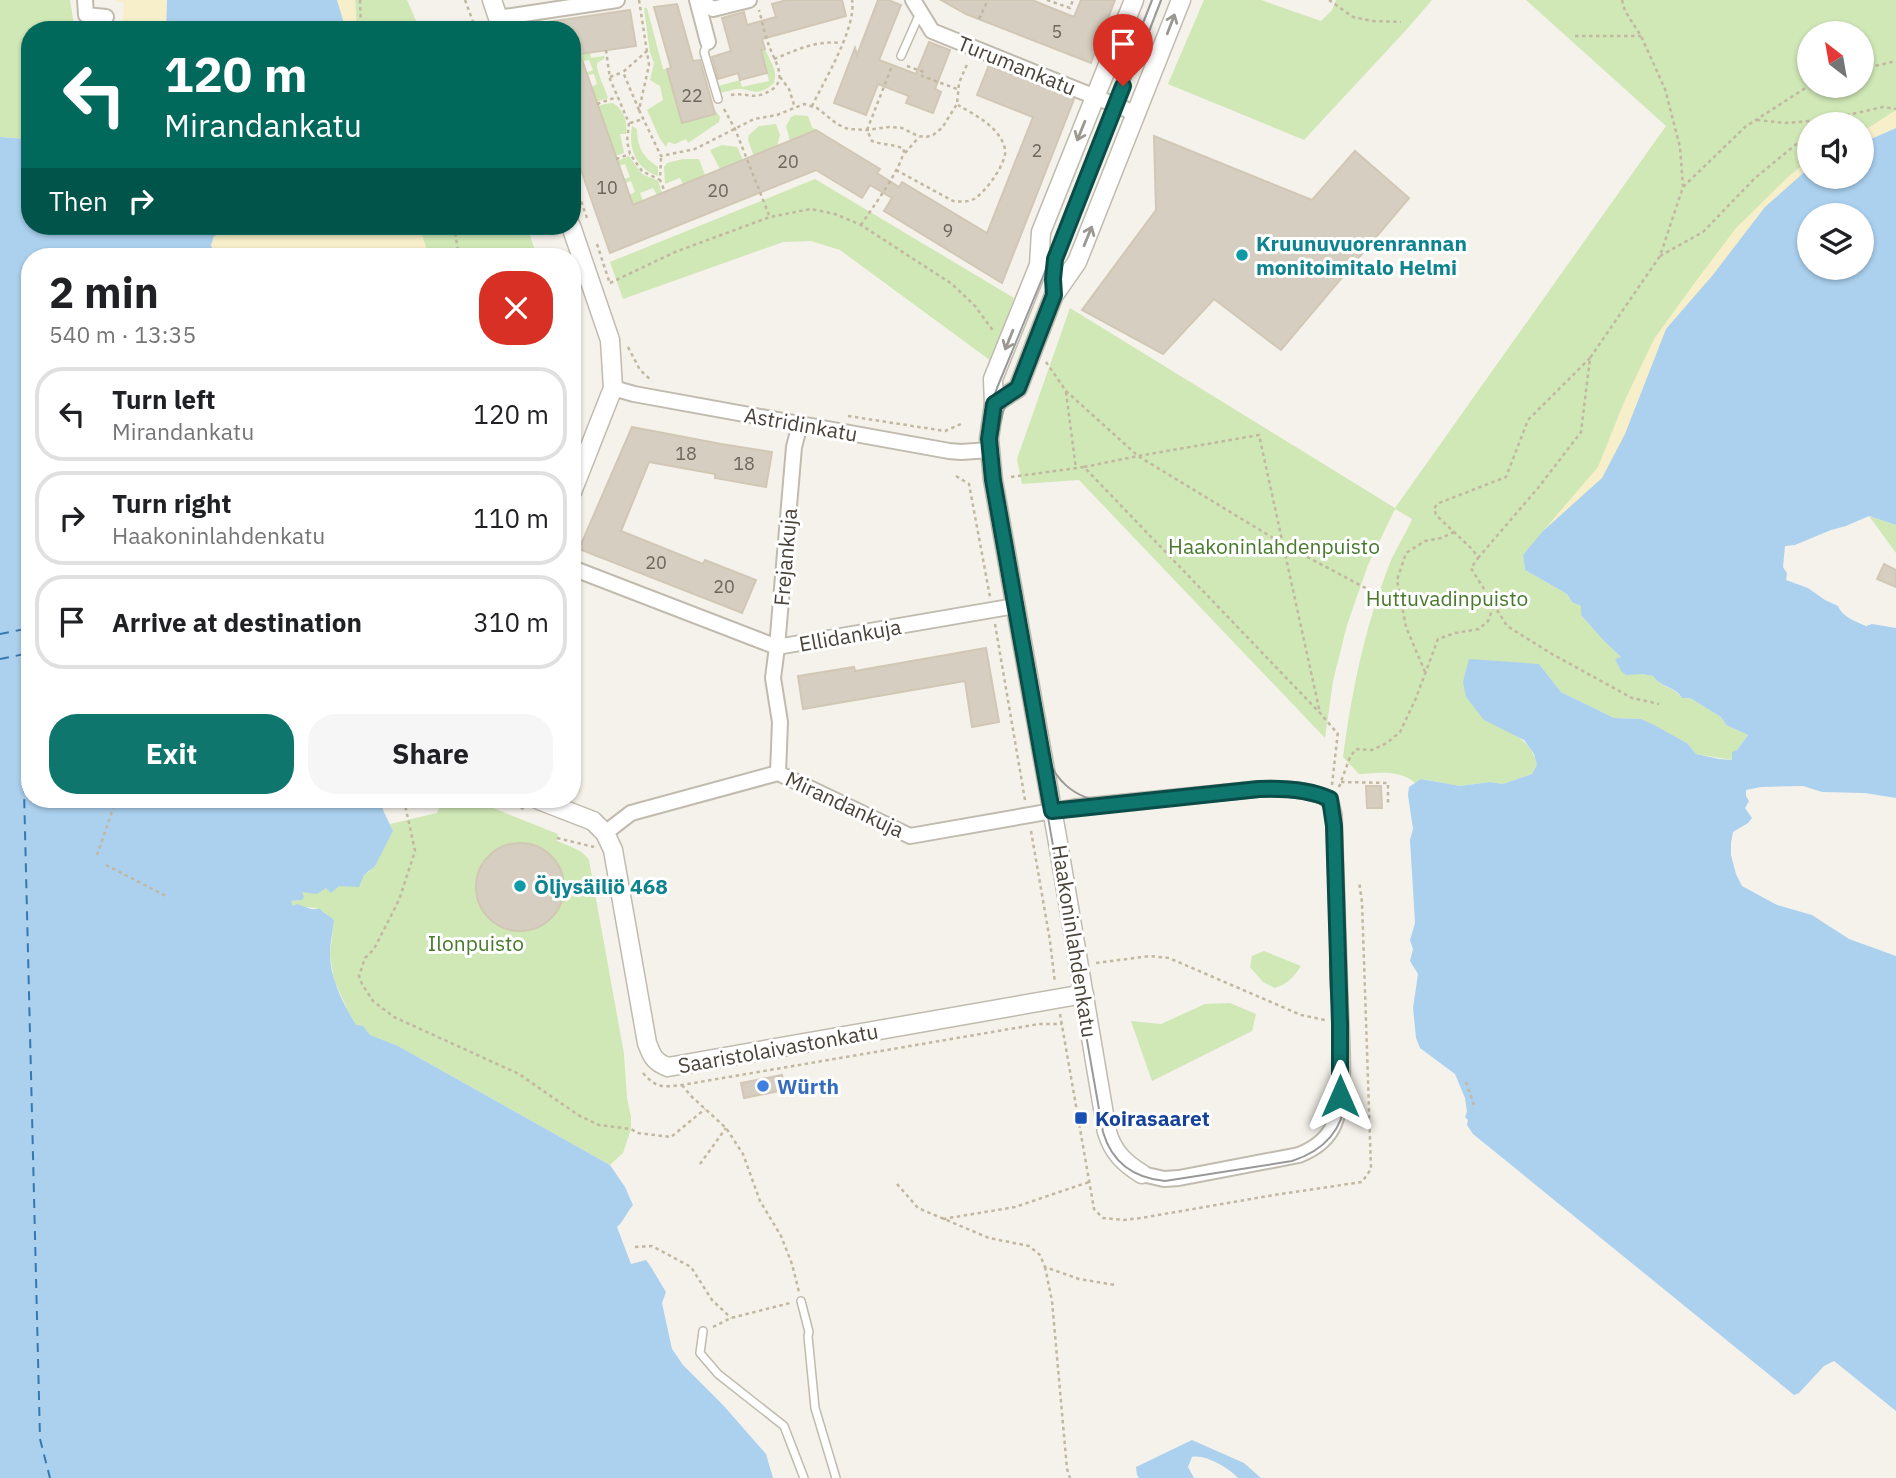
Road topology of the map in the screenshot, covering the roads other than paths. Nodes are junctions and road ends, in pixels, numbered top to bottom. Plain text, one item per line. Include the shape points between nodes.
1 (85, 0) edge
2 (492, 0) edge
3 (617, 0) edge
4 (698, 0) edge
5 (1134, 0) edge
6 (1157, 0) edge
7 (1181, 0) edge
8 (754, 5) edge
9 (916, 6) edge
10 (106, 17) dead end
11 (499, 21) edge
12 (515, 21) edge
13 (708, 42) joint
14 (901, 56) road end
15 (1095, 97) junction
16 (718, 99) road end
17 (1115, 105) junction
18 (1135, 113) junction
19 (581, 257) edge
20 (1055, 259) junction
21 (1034, 279) junction
22 (1054, 295) junction
23 (613, 388) junction
24 (994, 404) junction
25 (800, 424) junction
26 (990, 450) junction
27 (581, 470) edge
28 (581, 571) edge
29 (1015, 606) junction
30 (777, 647) junction
31 (778, 773) junction
32 (545, 808) edge
33 (1052, 811) junction
34 (601, 837) junction
35 (1084, 994) junction
36 (1142, 1174) joint
37 (801, 1300) road end
38 (703, 1331) road end
39 (804, 1478) edge
40 (836, 1478) edge

1 - 10 street via 86,15
2 - 11 street
3 - 12 street
4 - 8 street via 713,9
4 - 13 street
5 - 15 street, Haakoninlahdenkatu
6 - 17 lane, Haakoninlahdenkatu
18 -> 7 street, Haakoninlahdenkatu
9 - 14 lane
9 - 15 street, Turumankatu via 932,31
13 - 16 lane via 704,52
15 - 17 street, Turumankatu
15 -> 21 street, Haakoninlahdenkatu via 1041,232
17 - 18 street, Turumankatu
17 - 20 lane, Haakoninlahdenkatu
22 -> 18 street, Haakoninlahdenkatu via 1077,262
19 - 23 street via 610,340
20 - 21 lane, Haakoninlahdenkatu
20 - 22 lane, Haakoninlahdenkatu
21 -> 24 street, Haakoninlahdenkatu via 993,379
22 - 24 street, Haakoninlahdenkatu via 1018,388
23 - 25 street, Astridinkatu
23 - 27 street
24 - 26 street, Haakoninlahdenkatu
25 - 26 street, Astridinkatu via 949,451
25 - 30 street, Frejankuja via 794,447
26 - 29 street, Haakoninlahdenkatu
28 - 30 street, Ellidankuja
29 - 30 street, Ellidankuja
29 - 33 street, Haakoninlahdenkatu
30 - 31 street, Frejankuja via 773,678 780,722
31 - 33 street, Mirandankuja via 910,836
31 - 34 street, Mirandankuja via 631,813
32 - 34 street via 593,821
33 - 35 street, Haakoninlahdenkatu
33 - 36 street, Mirandankuja via 1273,788 1317,793 1331,803 1340,1024 1339,1108 1332,1128 1319,1144 1299,1155 1179,1178
34 - 35 street, Saaristolaivastonkatu via 613,850 646,1043 659,1064 668,1067
35 - 36 street, Haakoninlahdenkatu via 1110,1141 1125,1162
37 - 40 lane via 809,1332 815,1408
38 - 39 lane via 700,1353 718,1374 784,1426

